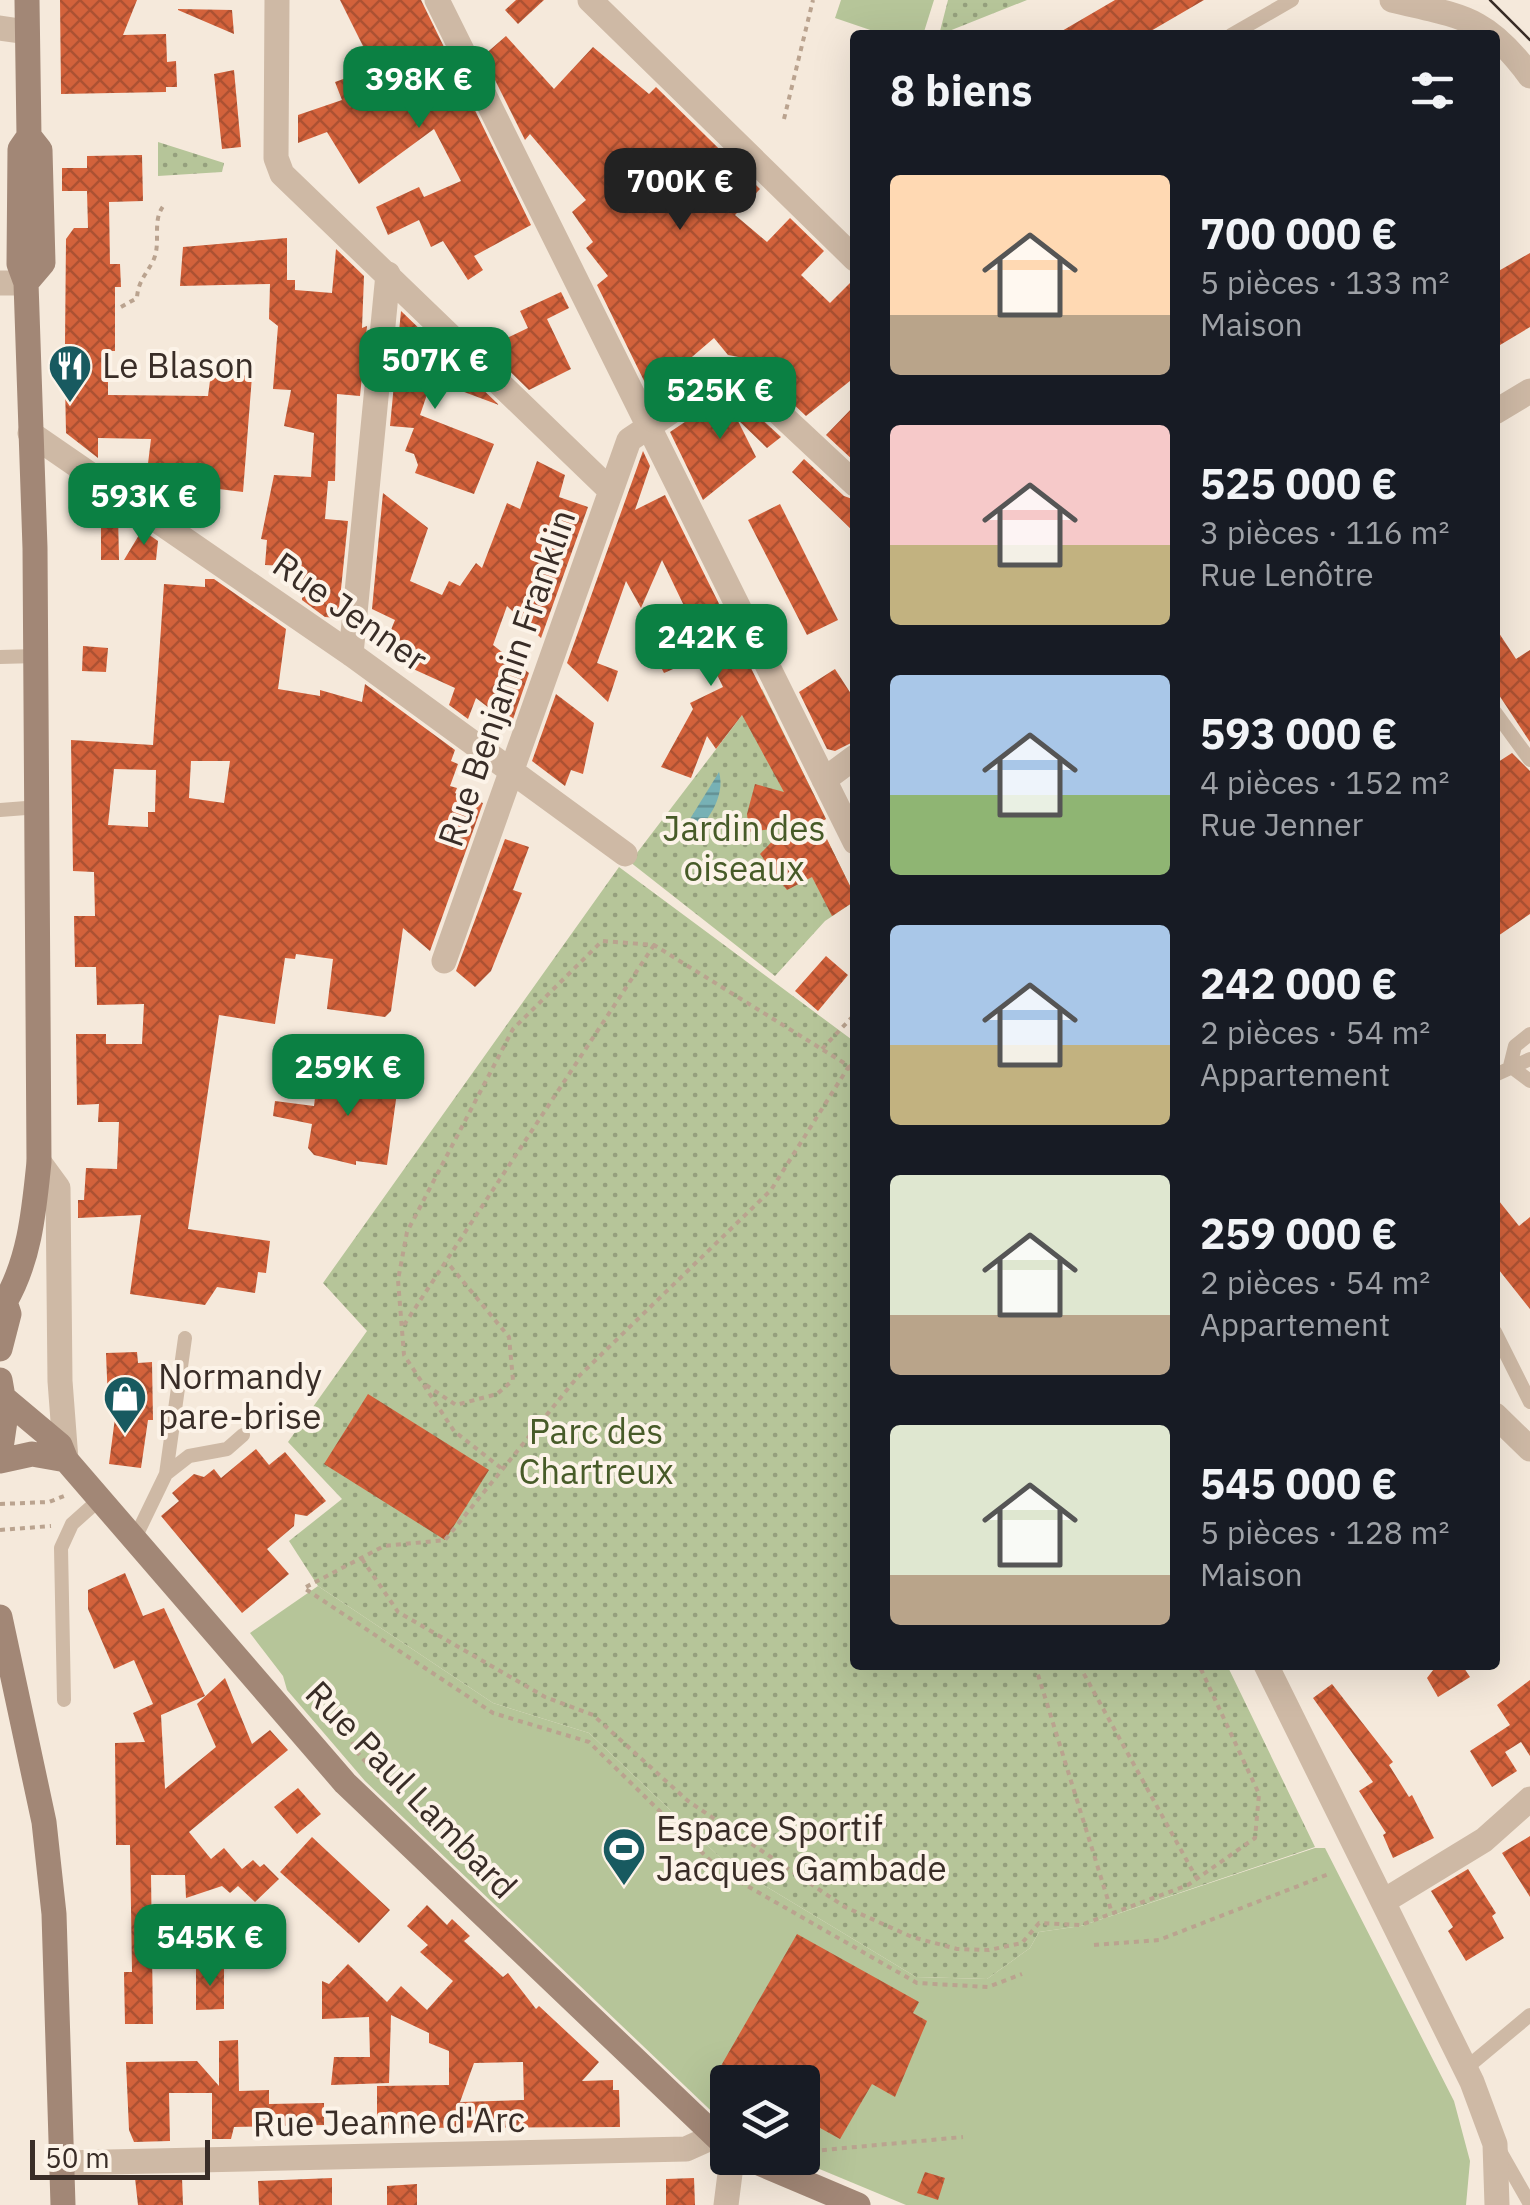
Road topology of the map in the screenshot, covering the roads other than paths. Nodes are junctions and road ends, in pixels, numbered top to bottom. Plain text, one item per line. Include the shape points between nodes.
1 (27, 0) edge
2 (277, 0) edge
3 (437, 0) edge
4 (590, 0) edge
5 (1292, 0) edge
6 (1392, 0) edge
7 (0, 28) edge
8 (1239, 30) edge
9 (1491, 30) edge
10 (28, 32) junction
11 (1500, 37) edge
12 (1530, 76) edge
13 (850, 254) edge
14 (388, 274) junction
15 (0, 283) edge
16 (26, 283) junction
17 (1530, 391) edge
18 (1500, 409) edge
19 (648, 426) junction
20 (30, 433) junction
21 (850, 479) edge
22 (610, 490) junction
23 (351, 654) junction
24 (37, 656) junction
25 (0, 657) edge
26 (1500, 719) edge
27 (1530, 760) edge
28 (850, 762) edge
29 (512, 770) junction
30 (824, 780) junction
31 (39, 807) junction
32 (0, 810) edge
33 (850, 832) edge
34 (625, 854) dead end
35 (444, 961) dead end
36 (1530, 1034) edge
37 (1530, 1059) edge
38 (1510, 1066) junction
39 (1500, 1072) edge
40 (1530, 1081) edge
41 (39, 1162) junction
42 (2, 1302) edge
43 (185, 1338) dead end
44 (0, 1349) edge
45 (1501, 1362) edge
46 (2, 1389) edge
47 (1530, 1402) edge
48 (1500, 1421) edge
49 (243, 1435) dead end
50 (1530, 1448) edge
51 (0, 1458) edge
52 (66, 1460) junction
53 (166, 1474) junction
54 (94, 1493) junction
55 (136, 1536) junction
56 (0, 1617) edge
57 (1269, 1670) edge
58 (64, 1700) dead end
59 (1530, 1799) edge
60 (1384, 1900) junction
61 (1530, 2015) edge
62 (1466, 2068) junction
63 (710, 2132) edge
64 (710, 2144) edge
65 (1495, 2144) junction
66 (62, 2163) junction
67 (730, 2175) edge
68 (787, 2175) edge
69 (1530, 2204) edge
70 (63, 2205) edge
71 (726, 2205) edge
72 (858, 2205) edge
73 (1496, 2205) edge

1 - 10 main road
2 - 14 street via 276,158 282,174
3 - 19 street
4 - 13 street
5 - 8 lane
6 - 9 street
7 - 10 street
10 - 16 main road via 29,136 40,150 43,263
11 - 12 street
14 - 22 street
14 - 23 street
15 - 16 street
16 - 20 main road
17 - 18 street
19 - 21 street via 733,370
19 - 22 street, Rue Benjamin Franklin via 630,440
19 - 30 street
20 - 23 street, Rue Jenner
20 - 24 main road
22 - 29 street, Rue Benjamin Franklin
23 - 29 street, Rue Jenner
24 - 25 lane
24 - 31 main road
26 - 27 lane
28 - 30 street
29 - 34 street, Rue Jenner
29 - 35 street, Rue Benjamin Franklin
30 - 33 street
31 - 32 lane
31 - 41 main road
36 - 38 lane via 1515,1046
37 - 38 lane
38 - 39 lane
38 - 40 lane
41 - 42 main road via 22,1264
41 - 52 street via 58,1188
42 - 44 main road via 9,1314
43 - 53 lane
45 - 47 lane
46 - 51 main road via 6,1430
46 - 52 main road, Rue Paul Lambard
48 - 50 street
49 - 53 lane via 227,1449 188,1456
51 - 52 main road
52 - 54 main road, Rue Paul Lambard
53 - 55 lane
54 - 55 main road, Rue Paul Lambard
54 - 58 lane via 62,1548
55 - 63 main road, Rue Paul Lambard via 344,1783
56 - 66 main road via 44,1822
57 - 60 street
59 - 60 street via 1484,1840
60 - 62 street
61 - 62 lane
62 - 65 street
64 - 66 street, Rue Jeanne d'Arc
65 - 69 lane
65 - 73 street
66 - 70 main road
67 - 71 street
68 - 72 main road

